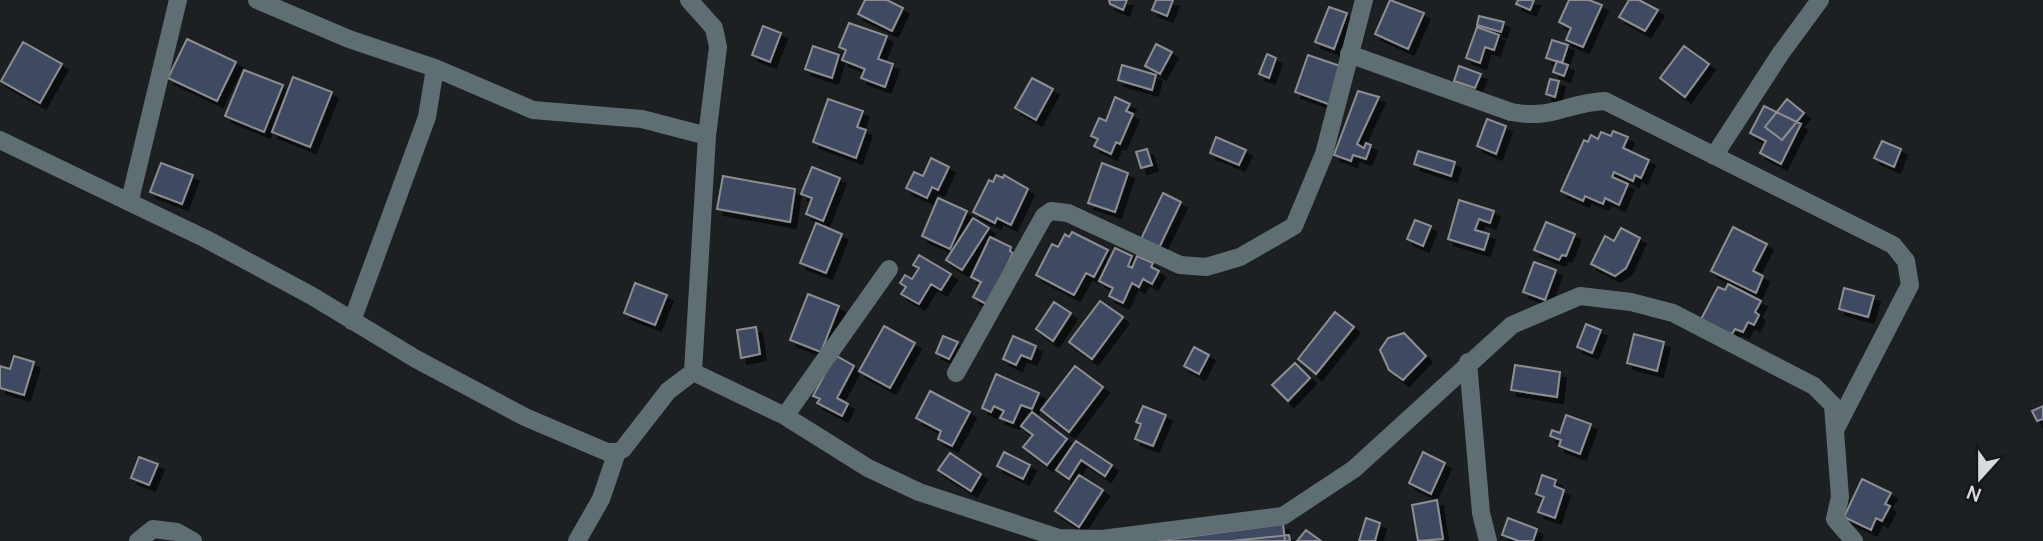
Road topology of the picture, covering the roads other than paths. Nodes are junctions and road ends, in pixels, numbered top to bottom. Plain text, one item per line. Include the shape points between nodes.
1 (178, 0) edge
2 (257, 0) edge
3 (689, 0) edge
4 (1364, 0) edge
5 (1820, 0) edge
6 (1349, 54) junction
7 (435, 68) junction
8 (707, 136) junction
9 (0, 140) edge
10 (1714, 156) junction
11 (130, 200) junction
12 (889, 269) dead end
13 (352, 321) junction
14 (1468, 362) junction
15 (693, 372) junction
16 (956, 373) dead end
17 (785, 416) junction
18 (1836, 428) junction
19 (617, 453) junction
20 (138, 541) edge
21 (193, 541) edge
22 (577, 541) edge
23 (1488, 541) edge
24 (1854, 541) edge

1 - 11 street
2 - 7 street via 349,39
3 - 8 street via 714,29 718,47
4 - 6 street
5 - 10 street
6 - 10 street via 1536,117 1583,102 1605,101
6 - 16 street via 1324,154 1294,226 1240,257 1206,267 1180,265 1068,213 1051,211 1044,216
7 - 8 street via 533,110 642,119
7 - 13 street via 427,117
8 - 15 street
9 - 11 street
10 - 18 street via 1894,245 1906,261 1910,285
11 - 13 street
12 - 17 street
13 - 19 street via 525,417
14 - 17 street via 1354,469 1283,516 1102,539 1059,538 919,492 868,468
14 - 18 street via 1512,325 1580,296 1631,302 1673,313 1814,386 1833,405
14 - 23 street via 1481,513
15 - 17 street
15 - 19 street via 668,391
18 - 24 street via 1840,497 1835,519
19 - 22 street via 601,499
20 - 21 street via 153,529 177,532

